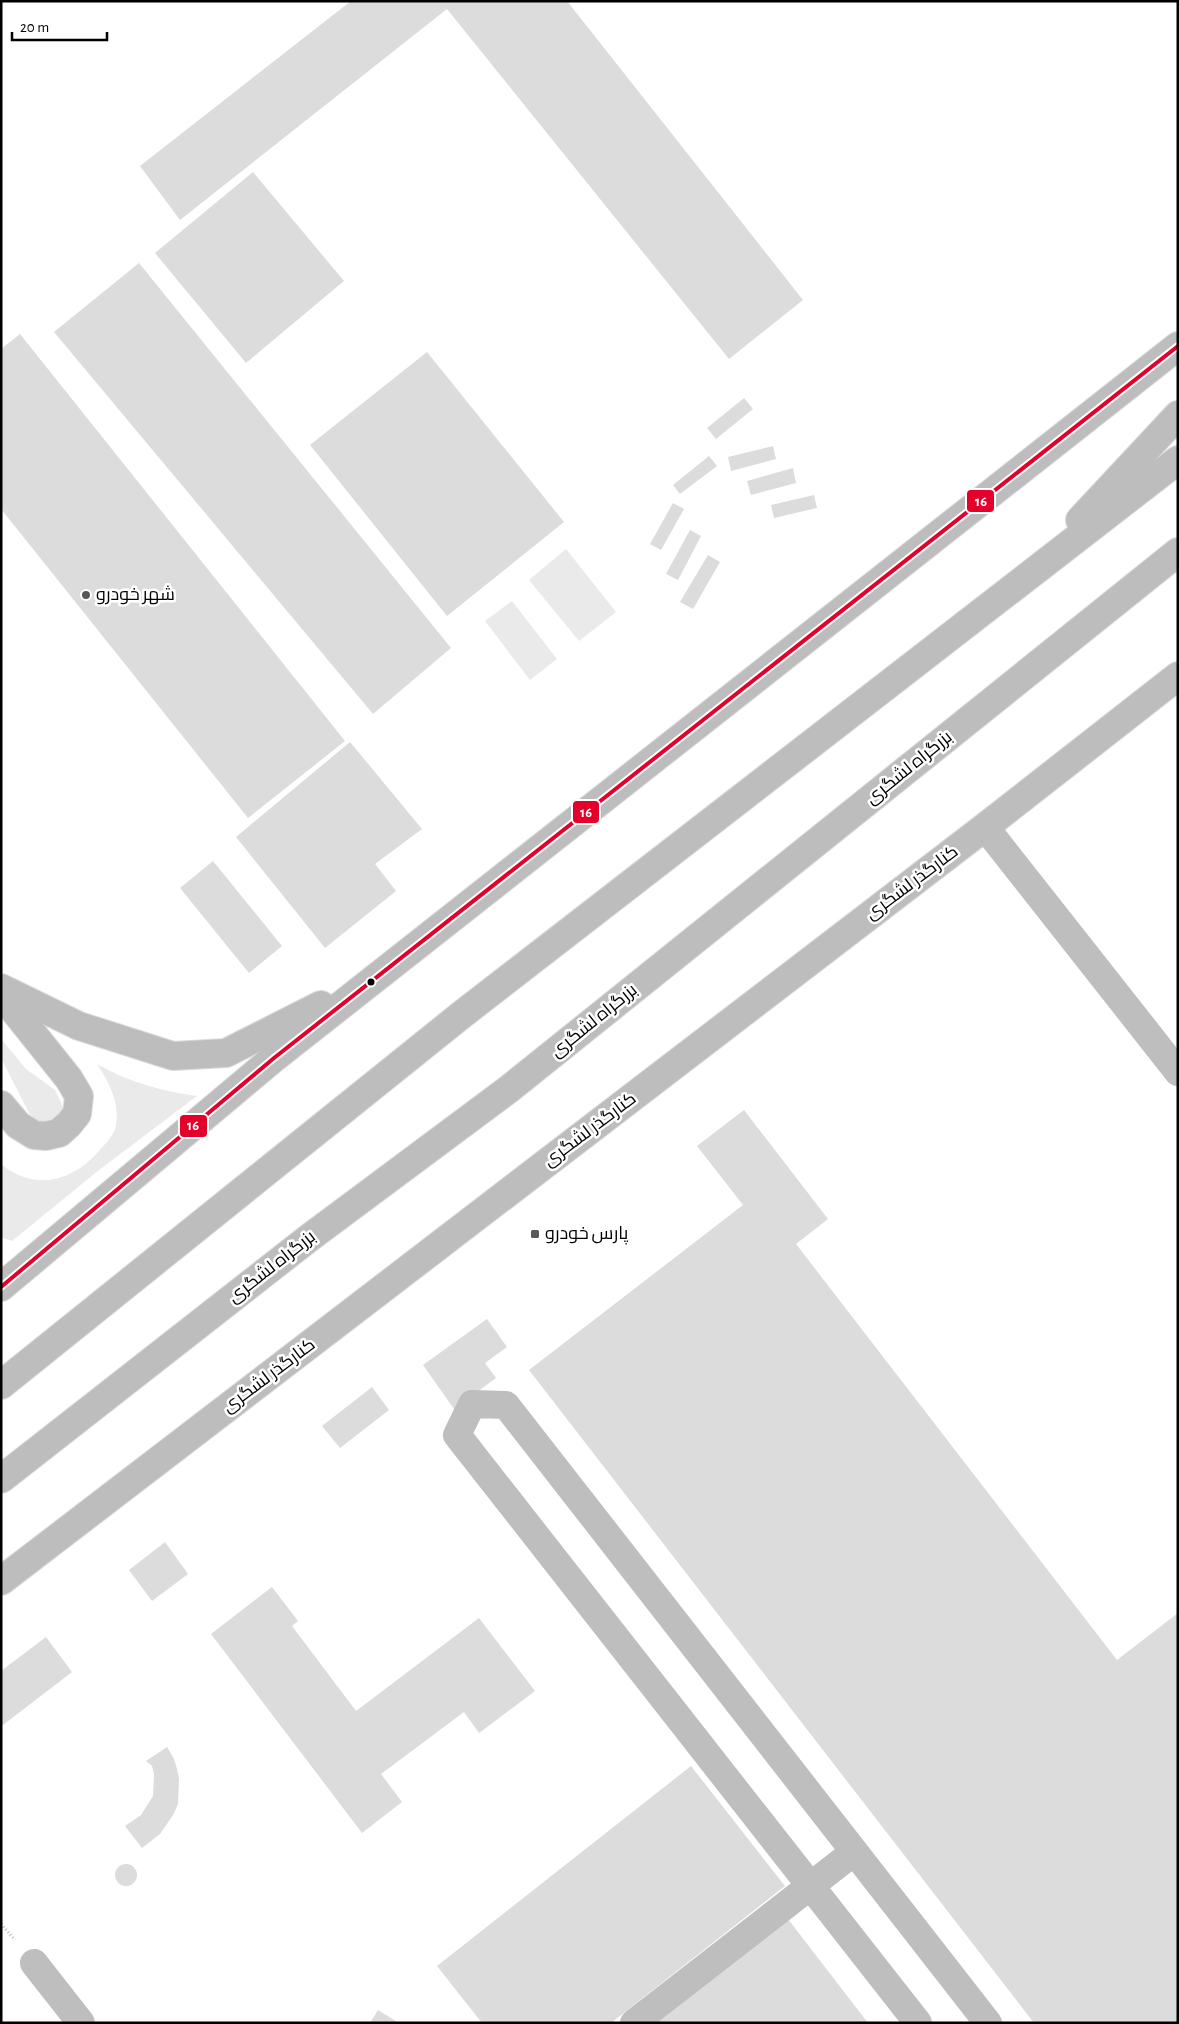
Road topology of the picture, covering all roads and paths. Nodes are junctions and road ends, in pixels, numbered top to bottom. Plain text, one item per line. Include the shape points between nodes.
1 (1178, 346) edge
2 (1178, 415) edge
3 (1178, 460) edge
4 (1178, 552) edge
5 (1019, 585) junction
6 (1178, 676) edge
7 (985, 828) junction
8 (378, 976) junction
9 (1, 988) edge
10 (1, 994) edge
11 (1178, 1072) edge
12 (1, 1105) edge
13 (1, 1287) edge
14 (1, 1385) edge
15 (1, 1479) edge
16 (1, 1581) edge
17 (854, 1852) junction
18 (810, 1885) junction
19 (34, 1963) dead end
20 (81, 2023) edge
21 (634, 2023) edge
22 (918, 2023) edge
23 (988, 2023) edge

1 - 8 main road
2 - 5 main road
3 - 5 main road
4 - 15 main road, بزرگراه لشگری via 509,1089 309,1238
5 - 14 main road via 460,1016
6 - 7 main road, کنارگذر لشگری
7 - 11 lane
7 - 16 main road, کنارگذر لشگری
8 - 9 main road via 226,1053 173,1056 79,1026
8 - 13 main road via 274,1058
10 - 12 main road via 79,1096 77,1114 69,1124 59,1133 46,1136 34,1135 18,1125
17 - 18 lane
17 - 18 lane via 506,1405 472,1404 457,1435
17 - 23 lane
18 - 21 lane
18 - 22 lane
19 - 20 lane

